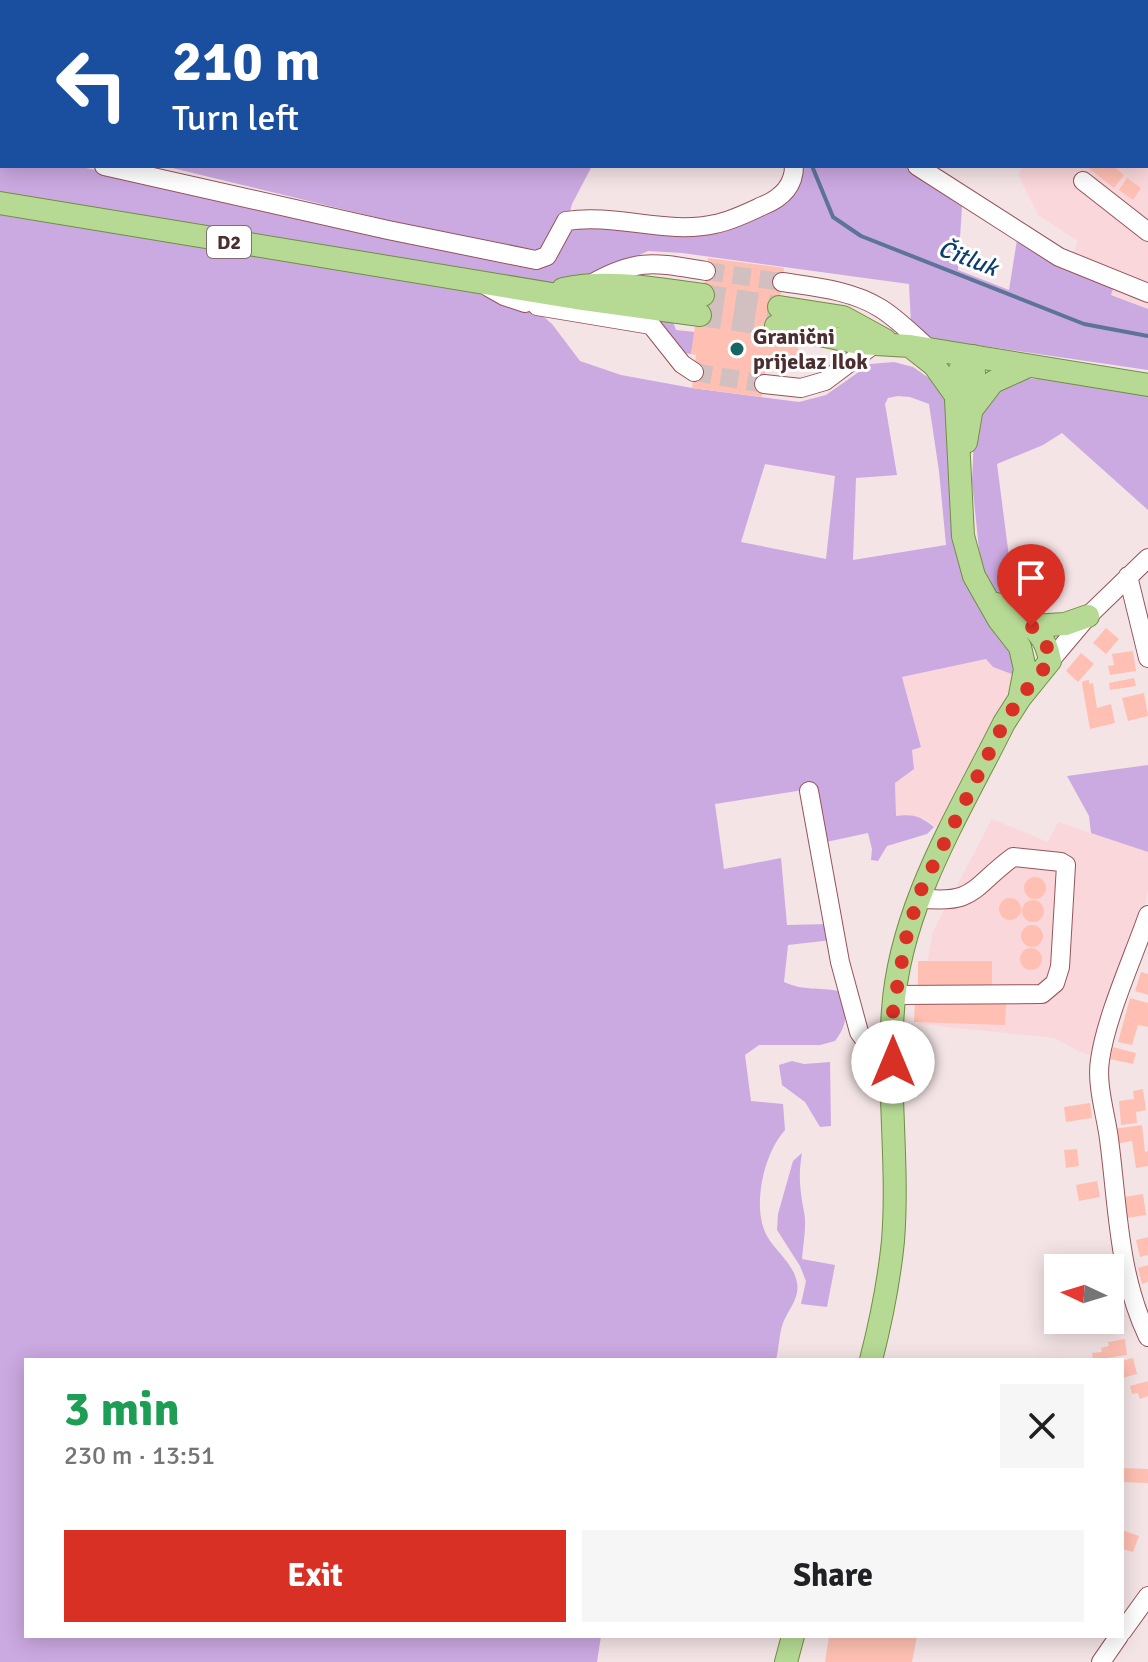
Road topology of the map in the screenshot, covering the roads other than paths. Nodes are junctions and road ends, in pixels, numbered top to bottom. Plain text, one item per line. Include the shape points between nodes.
1 (113, 168) edge
2 (794, 168) edge
3 (920, 168) edge
4 (1083, 181) dead end
5 (0, 203) edge
6 (1148, 232) edge
7 (706, 271) tunnel mouth
8 (782, 282) tunnel mouth
9 (591, 284) junction
10 (1148, 293) edge
11 (537, 300) junction
12 (873, 345) junction
13 (912, 347) junction
14 (973, 356) junction
15 (1027, 366) junction
16 (694, 372) tunnel mouth
17 (764, 384) tunnel mouth
18 (1148, 385) edge
19 (954, 393) junction
20 (973, 409) junction
21 (960, 469) junction
22 (1148, 558) edge
23 (1128, 576) junction
24 (983, 591) junction
25 (1088, 616) junction
26 (1031, 626) junction
27 (1020, 647) junction
28 (1148, 658) edge
29 (1050, 661) junction
30 (1020, 698) junction
31 (809, 791) dead end
32 (918, 898) junction
33 (1148, 915) edge
34 (895, 995) junction
35 (893, 1062) junction
36 (1148, 1337) edge
37 (871, 1358) edge
38 (1148, 1596) edge
39 (1124, 1629) edge
40 (792, 1638) edge
41 (1117, 1638) edge
42 (786, 1662) edge
43 (1101, 1662) edge

1 - 2 street via 536,260 547,256 566,221 715,224 772,202 790,184
3 - 10 street via 1059,257
4 - 6 street
5 - 11 main road, D2 via 476,280
7 - 9 street via 640,263
8 - 13 street via 836,291 880,308
9 - 11 main road, D2
9 - 11 main road, D2 via 626,285 702,305
11 - 16 street via 651,325
12 - 13 main road
12 - 13 main road via 777,316 843,317 869,333
12 - 17 street via 825,381 801,388
13 - 14 main road
13 - 19 main road via 934,365
14 - 15 main road
14 - 19 main road via 958,371
14 - 20 main road
15 - 18 main road
15 - 20 main road via 993,382
19 - 21 main road
20 - 21 main road
21 - 24 main road via 963,536
22 - 23 street
23 - 25 street
23 - 28 street
24 - 26 main road
24 - 27 main road
25 - 26 main road
25 - 29 street
26 - 29 main road via 1048,647
27 - 29 main road
27 - 30 main road via 1025,669
29 - 30 main road
30 - 32 main road
31 - 35 street via 840,962 859,1032 873,1052
32 - 34 main road
32 - 34 street via 972,895 1013,857 1061,862 1066,865 1060,967 1055,983 1042,994
33 - 36 street via 1100,1061 1121,1248 1129,1289
34 - 35 main road
35 - 37 main road via 893,1239
38 - 39 street
40 - 42 main road
41 - 43 street

